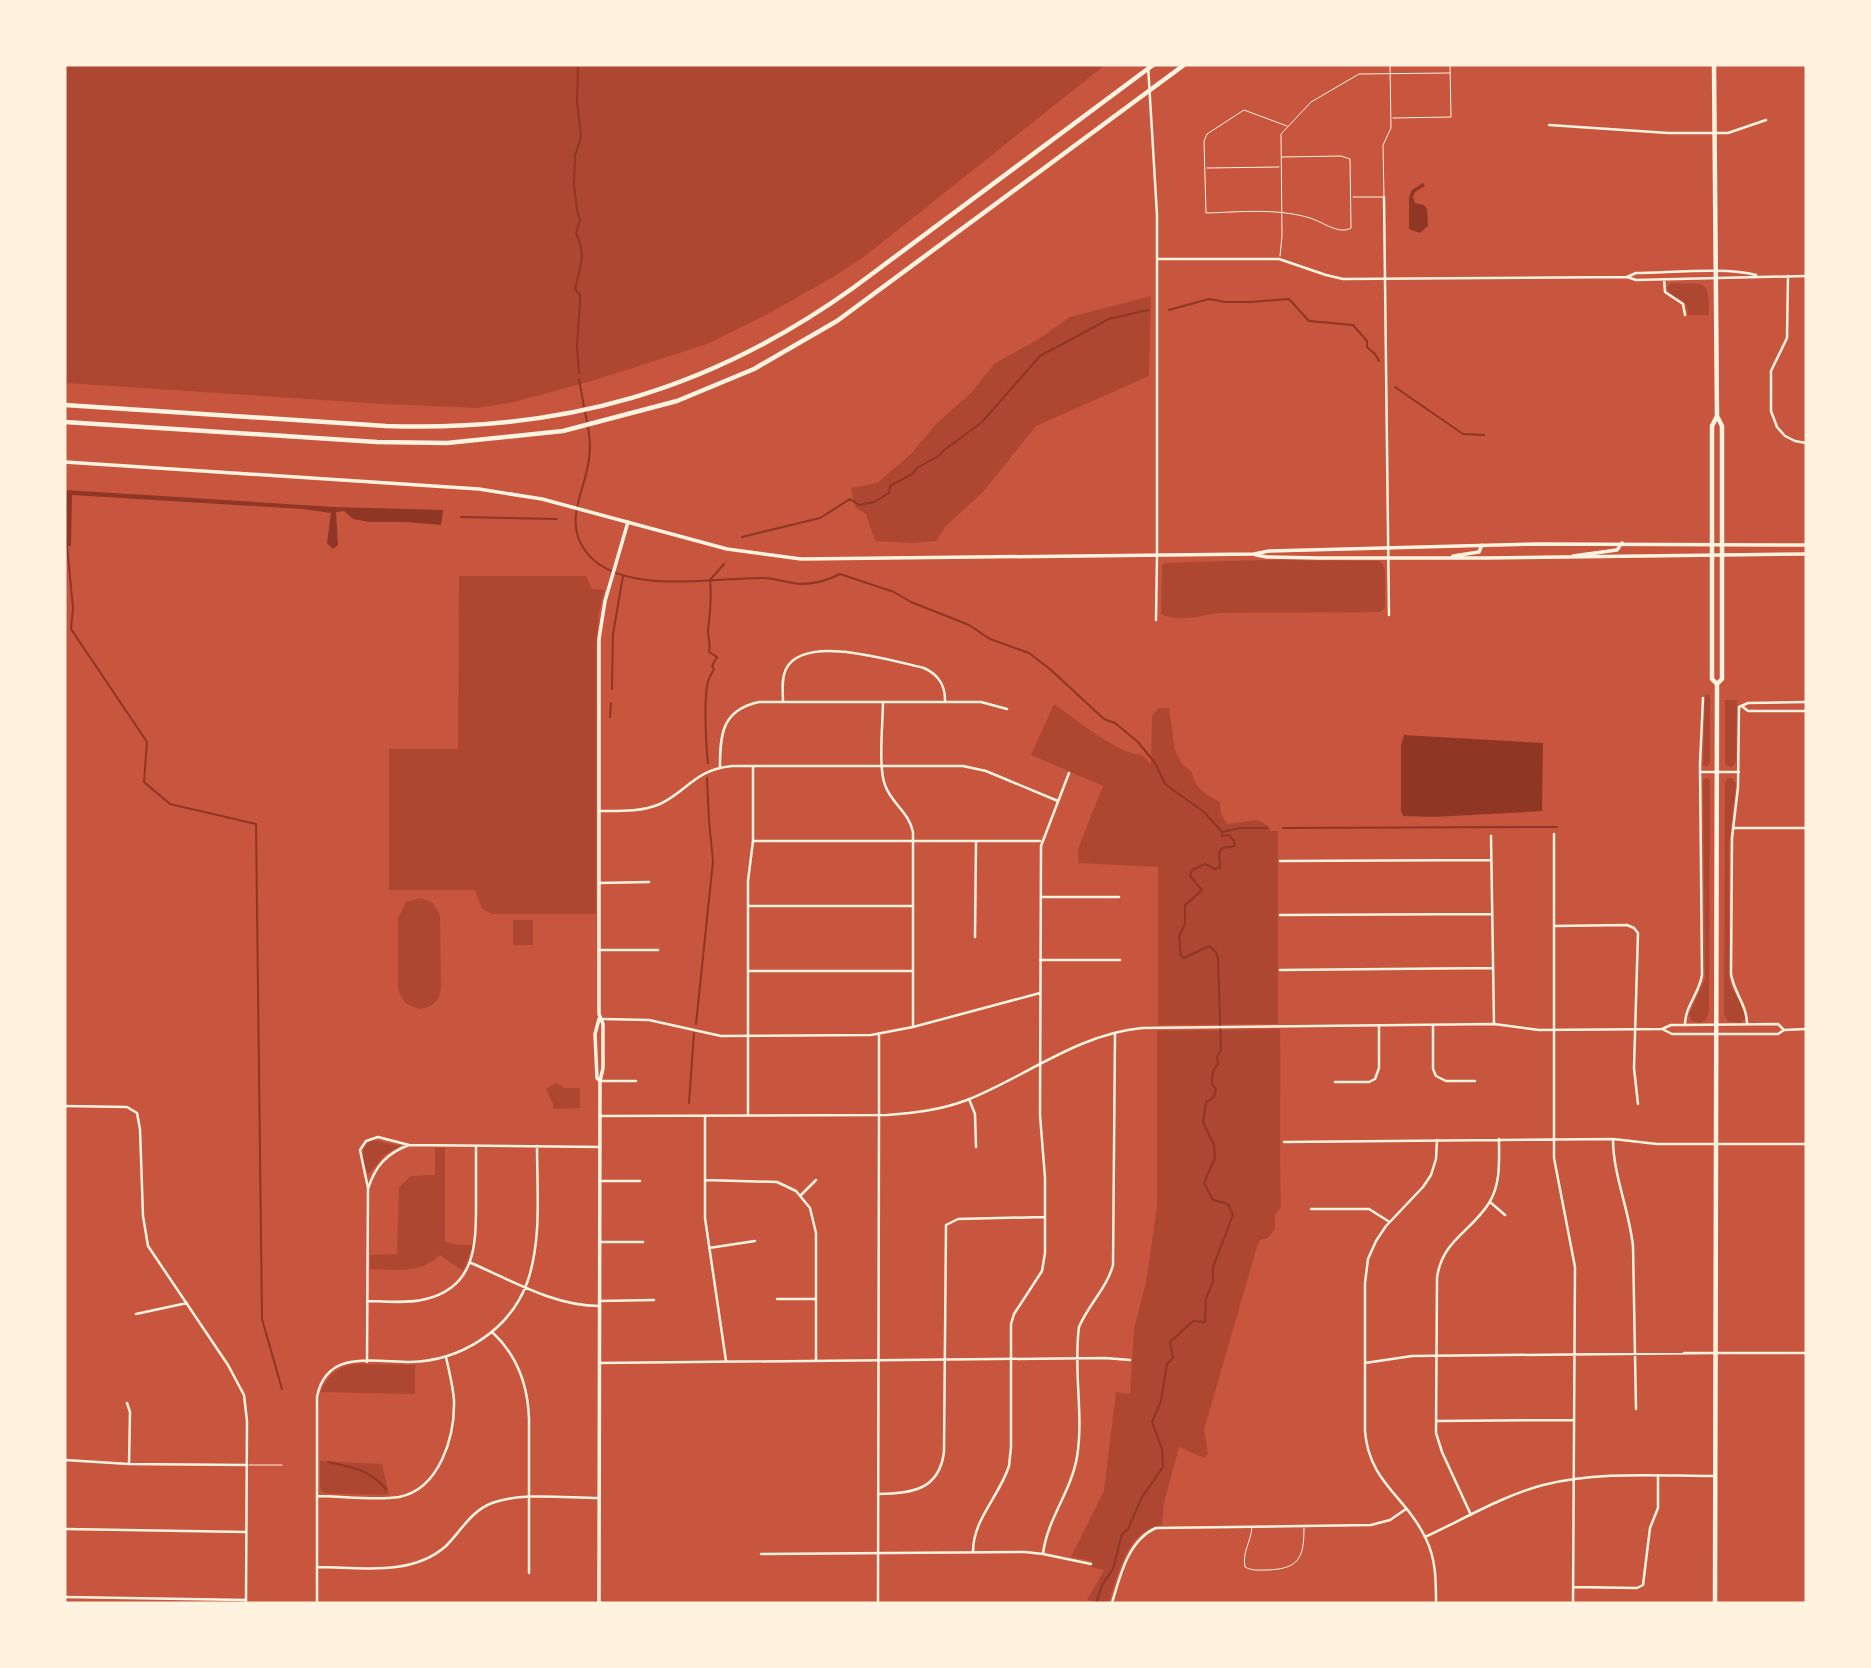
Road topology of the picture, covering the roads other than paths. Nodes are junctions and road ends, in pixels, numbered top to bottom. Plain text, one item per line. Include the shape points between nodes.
1 (1148, 65) edge
2 (1153, 65) edge
3 (1184, 65) edge
4 (1390, 65) edge
5 (1450, 65) edge
6 (1714, 65) edge
7 (1450, 73) junction
8 (1390, 74) junction
9 (1391, 118) junction
10 (1766, 120) dead end
11 (1549, 125) dead end
12 (1287, 126) junction
13 (1714, 133) junction
14 (1282, 157) junction
15 (1282, 167) junction
16 (1205, 168) junction
17 (1352, 197) junction
18 (1384, 197) junction
19 (1282, 212) junction
20 (1158, 259) junction
21 (1279, 259) junction
22 (1716, 276) junction
23 (1788, 276) junction
24 (1806, 276) edge
25 (1627, 277) junction
26 (1386, 278) junction
27 (1664, 279) junction
28 (1685, 315) dead end
29 (65, 405) edge
30 (1717, 416) junction
31 (65, 422) edge
32 (1806, 443) edge
33 (65, 462) edge
34 (629, 522) junction
35 (1622, 543) junction
36 (1711, 544) junction
37 (1723, 544) junction
38 (1482, 545) junction
39 (1806, 545) edge
40 (1388, 548) junction
41 (1254, 554) junction
42 (1806, 554) edge
43 (1157, 555) junction
44 (1723, 555) junction
45 (1711, 556) junction
46 (1567, 557) junction
47 (1388, 558) junction
48 (1448, 558) junction
49 (1389, 615) dead end
50 (1156, 620) dead end
51 (1717, 684) junction
52 (1703, 698) dead end
53 (945, 701) junction
54 (783, 702) junction
55 (883, 702) junction
56 (1806, 702) edge
57 (1741, 707) junction
58 (1007, 709) dead end
59 (1806, 711) edge
60 (753, 765) junction
61 (883, 766) junction
62 (720, 767) junction
63 (1700, 772) junction
64 (1717, 772) junction
65 (1739, 772) junction
66 (1069, 773) dead end
67 (1058, 801) junction
68 (599, 811) junction
69 (1733, 828) junction
70 (1806, 828) edge
71 (1554, 834) dead end
72 (1491, 836) dead end
73 (753, 841) junction
74 (913, 841) junction
75 (976, 841) junction
76 (1041, 841) junction
77 (1491, 860) junction
78 (1280, 861) dead end
79 (649, 882) dead end
80 (599, 883) junction
81 (1041, 897) junction
82 (1119, 897) dead end
83 (748, 906) junction
84 (913, 906) junction
85 (1492, 914) junction
86 (1280, 915) dead end
87 (1554, 926) junction
88 (975, 937) dead end
89 (599, 950) junction
90 (658, 950) dead end
91 (1040, 960) junction
92 (1119, 960) dead end
93 (1493, 968) junction
94 (1280, 970) dead end
95 (748, 971) junction
96 (913, 971) junction
97 (1040, 993) junction
98 (599, 1019) junction
99 (1494, 1024) junction
100 (1716, 1024) junction
101 (1747, 1024) junction
102 (1433, 1025) junction
103 (1685, 1025) junction
104 (1379, 1026) junction
105 (913, 1027) junction
106 (1662, 1029) junction
107 (1806, 1029) edge
108 (1554, 1030) junction
109 (1634, 1030) junction
110 (1784, 1030) junction
111 (1114, 1032) junction
112 (879, 1034) junction
113 (1716, 1034) junction
114 (748, 1036) junction
115 (1040, 1065) junction
116 (600, 1081) junction
117 (636, 1081) dead end
118 (1475, 1081) dead end
119 (1335, 1083) dead end
120 (969, 1099) junction
121 (1638, 1104) dead end
122 (65, 1107) edge
123 (748, 1115) junction
124 (600, 1116) junction
125 (705, 1116) junction
126 (879, 1116) junction
127 (1499, 1139) junction
128 (1554, 1139) junction
129 (1613, 1139) junction
130 (1437, 1140) junction
131 (1284, 1142) dead end
132 (1716, 1144) junction
133 (1806, 1144) edge
134 (409, 1145) junction
135 (475, 1146) junction
136 (537, 1146) junction
137 (600, 1147) junction
138 (976, 1147) dead end
139 (705, 1180) junction
140 (816, 1180) dead end
141 (600, 1181) junction
142 (640, 1181) dead end
143 (368, 1189) junction
144 (800, 1195) junction
145 (1490, 1202) junction
146 (1311, 1209) dead end
147 (1505, 1215) dead end
148 (1045, 1217) junction
149 (1389, 1222) junction
150 (755, 1241) dead end
151 (599, 1242) junction
152 (643, 1242) dead end
153 (709, 1248) junction
154 (471, 1263) junction
155 (526, 1286) junction
156 (777, 1299) dead end
157 (816, 1299) junction
158 (654, 1300) dead end
159 (367, 1301) junction
160 (187, 1303) junction
161 (599, 1303) junction
162 (136, 1314) dead end
163 (492, 1332) junction
164 (1716, 1353) junction
165 (1806, 1353) edge
166 (1574, 1354) junction
167 (1635, 1354) junction
168 (1436, 1356) junction
169 (446, 1357) junction
170 (1078, 1358) junction
171 (944, 1359) junction
172 (1010, 1359) junction
173 (878, 1360) junction
174 (1130, 1360) dead end
175 (816, 1361) junction
176 (367, 1362) junction
177 (726, 1362) junction
178 (599, 1363) junction
179 (1365, 1363) junction
180 (127, 1403) dead end
181 (1636, 1409) dead end
182 (1574, 1420) junction
183 (1436, 1421) junction
184 (65, 1460) edge
185 (129, 1464) junction
186 (246, 1465) junction
187 (282, 1465) dead end
188 (1658, 1476) junction
189 (1716, 1476) junction
190 (1573, 1479) junction
191 (878, 1494) junction
192 (317, 1496) junction
193 (530, 1498) junction
194 (599, 1498) junction
195 (1406, 1509) junction
196 (1471, 1515) junction
197 (1252, 1526) junction
198 (1304, 1526) junction
199 (65, 1529) edge
200 (246, 1532) junction
201 (1425, 1537) junction
202 (878, 1552) junction
203 (972, 1552) junction
204 (761, 1554) dead end
205 (1043, 1554) junction
206 (1091, 1564) dead end
207 (317, 1567) junction
208 (529, 1573) dead end
209 (1573, 1587) junction
210 (65, 1597) edge
211 (246, 1602) edge
212 (317, 1603) edge
213 (599, 1603) edge
214 (878, 1603) edge
215 (1112, 1603) edge
216 (1436, 1603) edge
217 (1573, 1603) edge
218 (1715, 1603) edge

1 - 20 street
2 - 29 highway via 798,325 711,370 611,404 510,423 406,426
3 - 31 highway via 863,303 768,361 677,401 571,430 482,441 411,443
4 - 8 lane
5 - 7 lane
6 - 13 highway
7 - 8 lane
7 - 9 lane via 1451,117
8 - 9 lane
8 - 12 lane via 1359,74 1311,102
9 - 18 lane via 1383,145
10 - 13 street via 1734,133
11 - 13 street
12 - 14 lane via 1281,134
12 - 16 lane via 1241,111 1206,137
13 - 22 highway
14 - 15 lane
14 - 17 lane via 1347,157
15 - 16 lane
15 - 19 lane
16 - 19 lane via 1206,212
17 - 18 lane
17 - 19 lane via 1353,225 1347,231
18 - 26 street
19 - 21 lane
20 - 21 street
20 - 43 street
21 - 26 street via 1337,278
22 - 23 street
22 - 25 street
22 - 27 street
22 - 30 highway
23 - 24 street
23 - 32 street via 1787,338 1771,371 1771,411 1784,436
25 - 26 street
25 - 27 street
26 - 40 street
27 - 28 street via 1665,292 1683,304
30 - 36 highway via 1712,426
30 - 37 highway via 1722,426
33 - 34 main road via 497,491
34 - 43 main road via 727,549 800,559
34 - 68 main road via 599,639
35 - 36 main road
35 - 38 main road
35 - 46 main road via 1617,550
36 - 37 main road
36 - 45 highway
37 - 39 main road
37 - 44 highway
38 - 40 main road
38 - 48 main road via 1479,552
40 - 41 main road
40 - 47 street
41 - 43 main road
41 - 47 main road
42 - 44 main road
43 - 50 street
44 - 45 main road
44 - 51 highway via 1722,679
45 - 46 main road
45 - 51 highway via 1713,680
46 - 48 main road
47 - 48 main road
47 - 49 street
51 - 64 highway
52 - 63 street
53 - 54 street via 942,683 925,668 818,651 800,655 786,669
53 - 55 street
53 - 58 street via 981,702
54 - 55 street
54 - 62 street via 752,703 733,714 721,739
55 - 61 street
56 - 57 street
57 - 59 street via 1748,711
57 - 65 street
60 - 61 street
60 - 62 street
60 - 73 street
61 - 67 street via 970,767
61 - 74 street via 888,793 910,821
62 - 68 street via 698,775 655,806
63 - 64 street
63 - 103 street via 1702,975
64 - 65 street
64 - 100 highway
65 - 69 street
66 - 67 street
67 - 76 street
68 - 80 main road
69 - 70 street
69 - 101 street via 1731,974
71 - 87 street
72 - 77 street
73 - 74 street
73 - 83 street
74 - 75 street
74 - 84 street
75 - 76 street
75 - 88 street
76 - 81 street
77 - 78 street
77 - 85 street
79 - 80 street
80 - 89 main road
81 - 82 street
81 - 91 street
83 - 84 street
83 - 95 street
84 - 96 street
85 - 86 street
85 - 93 street
87 - 108 street
87 - 109 street via 1634,928 1638,938
89 - 90 street
89 - 98 main road
91 - 92 street
91 - 97 street
93 - 94 street
93 - 99 street
95 - 96 street
95 - 114 street
96 - 105 street
97 - 105 street
97 - 115 street
98 - 114 street via 649,1020 712,1034
98 - 116 main road via 595,1034
99 - 102 street
99 - 108 street
100 - 101 street
100 - 103 street
100 - 113 highway
101 - 110 street via 1778,1024
102 - 104 street
102 - 118 street via 1436,1076 1446,1081
103 - 106 street
104 - 111 street
104 - 119 street via 1376,1079
105 - 112 street
106 - 109 street
106 - 113 street via 1672,1034
107 - 110 street
108 - 109 street
108 - 128 street
109 - 121 street
110 - 113 street via 1778,1034
111 - 115 street
111 - 170 street via 1114,1258 1110,1276 1079,1327
112 - 114 street
112 - 126 street
113 - 132 highway
114 - 123 street
115 - 120 street
115 - 148 street
116 - 117 street
116 - 124 main road
120 - 126 street via 931,1110
120 - 138 street via 975,1114
122 - 160 street via 127,1107 137,1113 146,1241
123 - 125 street
123 - 126 street
124 - 125 street
124 - 137 main road
125 - 139 street
126 - 173 street
127 - 128 street
127 - 130 street
127 - 145 street via 1499,1174
128 - 129 street
128 - 166 street via 1574,1260
129 - 132 street
129 - 167 street via 1632,1237
130 - 131 street
130 - 149 street via 1428,1181
132 - 133 street
132 - 164 highway
134 - 135 street
134 - 143 street via 388,1155
134 - 143 street via 378,1137 366,1141 360,1150
135 - 136 street
135 - 154 street via 476,1236
136 - 137 street
136 - 155 street via 536,1242
137 - 141 main road
139 - 144 street via 770,1180
139 - 153 street
140 - 144 street
141 - 142 street
141 - 151 main road
143 - 159 street
144 - 157 street via 816,1226
145 - 147 street
145 - 168 street via 1452,1242 1440,1265
146 - 149 street via 1369,1209
148 - 171 street via 958,1219 946,1225
148 - 172 street via 1044,1266 1012,1318
149 - 179 street via 1366,1269
150 - 153 street
151 - 152 street
151 - 161 main road
153 - 177 street
154 - 155 street
154 - 159 street via 457,1283 436,1296
155 - 161 street via 565,1303
155 - 163 street
156 - 157 street
157 - 175 street
158 - 161 street
159 - 176 street
160 - 162 street
160 - 186 street via 241,1387 246,1410
161 - 178 main road
163 - 169 street
163 - 193 street via 514,1359 527,1395
164 - 165 street
164 - 167 street
164 - 189 highway
166 - 167 street
166 - 168 street
166 - 182 street
167 - 181 street
168 - 179 street
168 - 183 street
169 - 176 street
169 - 192 street via 453,1420 445,1450 429,1478 401,1496
170 - 172 street
170 - 174 street
170 - 205 street via 1075,1467 1045,1537
171 - 172 street
171 - 173 street
171 - 191 street via 944,1452 939,1470 918,1490
172 - 203 street via 1009,1466 976,1527
173 - 175 street
173 - 191 street
175 - 177 street
176 - 192 street via 337,1366 320,1385
177 - 178 street
178 - 194 main road
179 - 195 street via 1365,1431 1370,1457 1379,1477
180 - 185 street
182 - 183 street
182 - 190 street
183 - 196 street via 1439,1445
184 - 185 street
185 - 186 street
186 - 187 lane
186 - 200 street
188 - 189 street
188 - 190 street
188 - 209 street via 1658,1508 1650,1528 1643,1585
189 - 218 highway
190 - 196 street via 1530,1489
190 - 209 street
191 - 202 street
192 - 207 street
193 - 194 street
193 - 207 street via 484,1507 443,1548 413,1564
193 - 208 street
194 - 213 main road
195 - 198 street via 1376,1524
195 - 201 street
196 - 201 street
197 - 198 street
197 - 198 lane via 1244,1563 1253,1570 1279,1569 1296,1562 1304,1545
197 - 215 street via 1161,1527 1142,1536 1131,1550
199 - 200 street
200 - 211 street
201 - 216 street via 1434,1566
202 - 203 street
202 - 204 street
202 - 214 street
203 - 205 street
205 - 206 street
207 - 212 street
209 - 217 street
210 - 211 street

